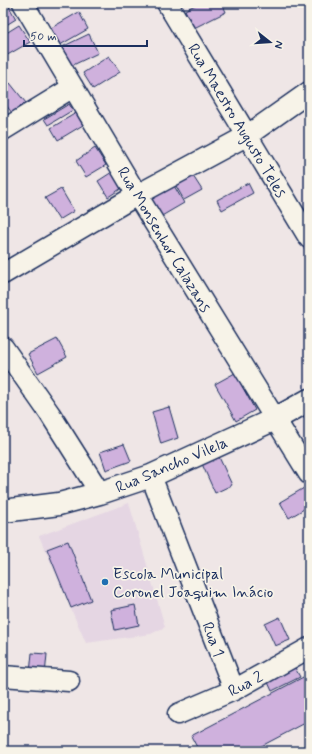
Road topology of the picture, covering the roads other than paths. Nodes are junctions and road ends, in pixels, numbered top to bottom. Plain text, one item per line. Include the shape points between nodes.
1 (23, 3) edge
2 (167, 3) edge
3 (73, 88) junction
4 (309, 92) edge
5 (3, 130) edge
6 (248, 135) junction
7 (137, 195) junction
8 (309, 238) edge
9 (3, 274) edge
10 (3, 347) edge
11 (309, 400) edge
12 (275, 419) junction
13 (309, 474) edge
14 (151, 476) junction
15 (100, 493) junction
16 (3, 511) edge
17 (309, 648) edge
18 (3, 676) edge
19 (69, 681) dead end
20 (234, 690) junction
21 (178, 714) dead end

1 - 3 street, Rua Monsenhor Calazans
2 - 6 street, Rua Maestro Augusto Teles
3 - 5 street
3 - 7 street, Rua Monsenhor Calazans
4 - 6 street
6 - 7 street
6 - 8 street, Rua Maestro Augusto Teles
7 - 9 street
7 - 12 street, Rua Monsenhor Calazans
10 - 15 street via 50,414
11 - 12 main road, Rua Sancho Vilela
12 - 13 street, Rua Monsenhor Calazans
12 - 14 main road, Rua Sancho Vilela
14 - 15 main road, Rua Sancho Vilela
14 - 20 street, Rua 1
15 - 16 main road, Rua Sancho Vilela via 59,504
17 - 20 street, Rua 2
18 - 19 street
20 - 21 street, Rua 2

